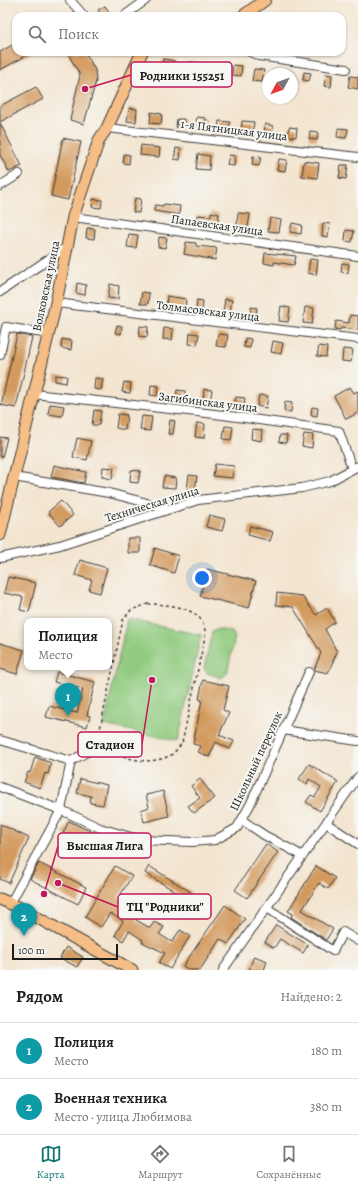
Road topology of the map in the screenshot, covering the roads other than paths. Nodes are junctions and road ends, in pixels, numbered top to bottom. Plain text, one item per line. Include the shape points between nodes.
1 (70, 0) edge
2 (146, 0) edge
3 (265, 0) edge
4 (80, 12) edge
5 (130, 12) edge
6 (248, 12) edge
7 (140, 56) edge
8 (259, 56) edge
9 (346, 69) dead end
10 (107, 128) junction
11 (358, 156) edge
12 (19, 174) dead end
13 (0, 186) edge
14 (73, 217) junction
15 (68, 246) junction
16 (358, 256) edge
17 (0, 292) edge
18 (56, 303) junction
19 (3, 330) edge
20 (49, 334) junction
21 (358, 340) edge
22 (0, 355) edge
23 (34, 394) junction
24 (355, 467) edge
25 (14, 477) junction
26 (171, 509) junction
27 (0, 535) edge
28 (0, 558) edge
29 (309, 672) dead end
30 (283, 730) junction
31 (0, 740) edge
32 (358, 741) edge
33 (105, 742) road end
34 (70, 761) junction
35 (358, 778) edge
36 (0, 787) edge
37 (61, 810) junction
38 (242, 820) junction
39 (326, 823) junction
40 (358, 844) edge
41 (303, 856) junction
42 (5, 902) edge
43 (267, 908) junction
44 (354, 939) edge
45 (132, 970) edge
46 (223, 970) edge

1 - 4 street
2 - 5 street
3 - 6 main road
7 - 10 main road, Волковская улица
8 - 9 street
10 - 11 street, 1-я Пятницкая улица
10 - 14 main road, Волковская улица via 99,140
12 - 13 street
14 - 15 main road, Волковская улица
14 - 16 street, Папаевская улица
15 - 17 street
15 - 18 main road, Волковская улица
18 - 20 main road, Волковская улица
18 - 21 street, Толмасовская улица
19 - 20 street via 6,327
19 - 22 street
20 - 23 main road, Волковская улица
23 - 24 street, Загибинская улица via 216,414 339,431
23 - 25 main road, Волковская улица
24 - 26 street, Техническая улица via 330,481 302,488 198,500
25 - 26 street via 109,493
25 - 27 main road, Волковская улица
26 - 28 street, Техническая улица via 60,545
29 - 30 street, Школьный переулок
30 - 32 street
30 - 38 street, Школьный переулок
31 - 34 street
33 - 34 street
34 - 37 street
35 - 39 street
36 - 37 street, Школьный переулок
37 - 38 street, Школьный переулок via 100,828 141,840 156,841 215,840 238,828
37 - 42 street
38 - 41 street
39 - 40 street
39 - 41 street
41 - 43 street
42 - 45 main road
43 - 44 street via 333,951 343,932
43 - 46 street

